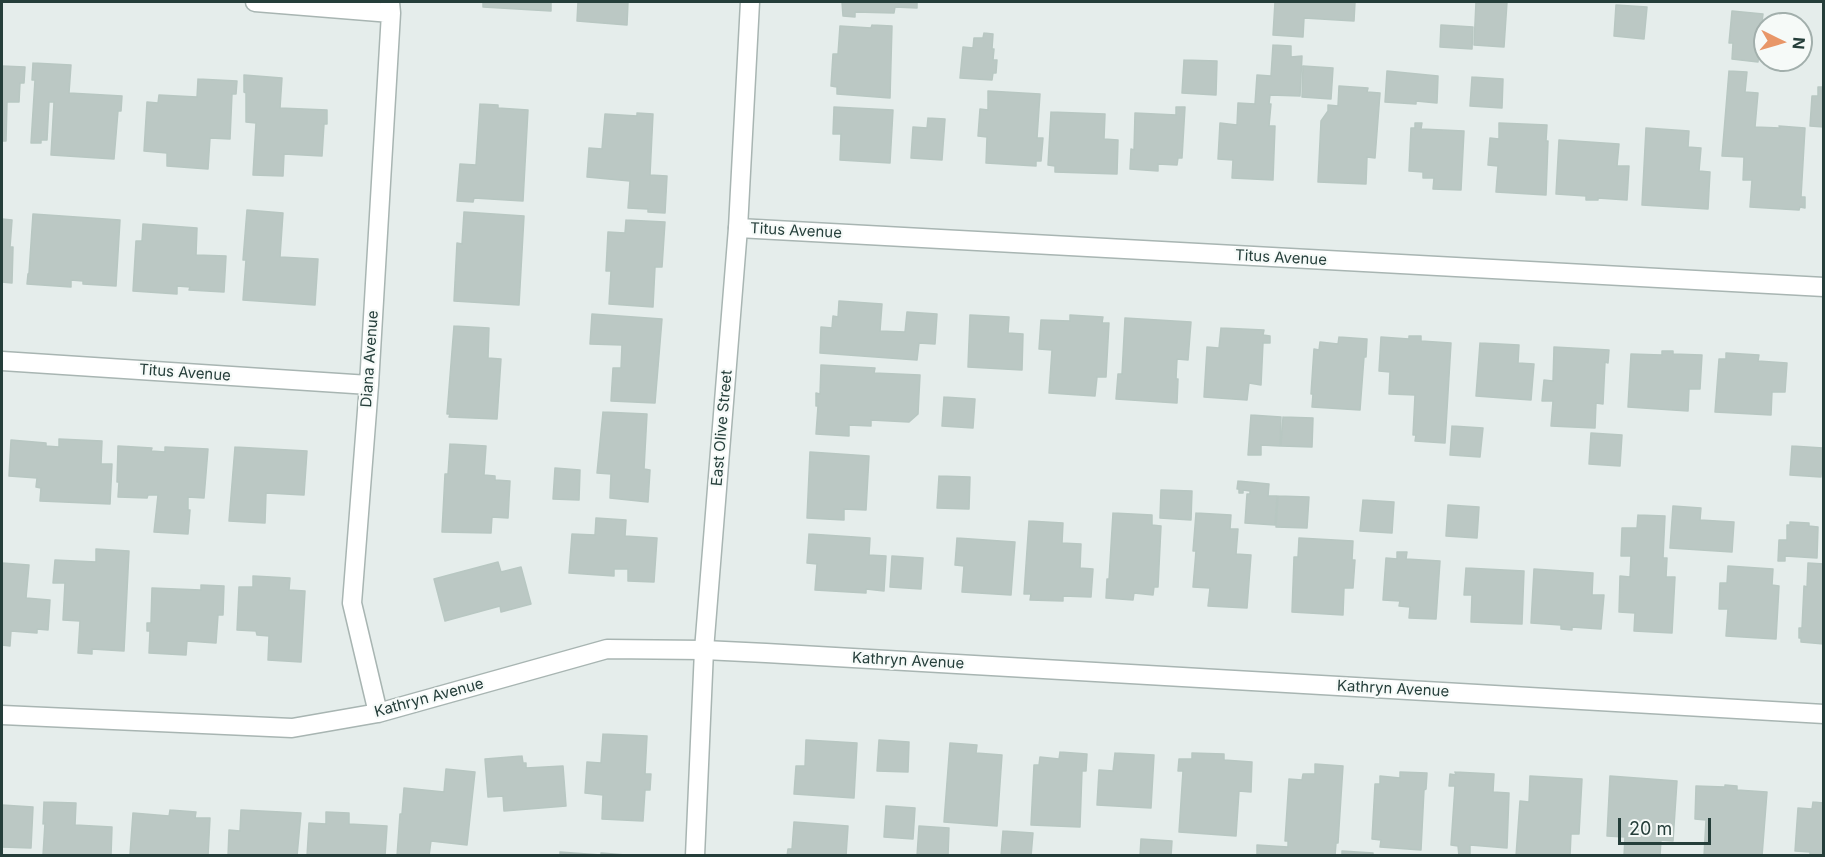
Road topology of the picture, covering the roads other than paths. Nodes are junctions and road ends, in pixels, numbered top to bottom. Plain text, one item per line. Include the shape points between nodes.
1 (255, 2) edge
2 (750, 2) edge
3 (391, 7) edge
4 (738, 228) junction
5 (1824, 287) edge
6 (2, 361) edge
7 (369, 385) junction
8 (704, 650) junction
9 (378, 713) junction
10 (1824, 714) edge
11 (2, 715) edge
12 (695, 855) edge

1 - 3 street
2 - 4 street, East Olive Street
3 - 7 street, Diana Avenue
4 - 5 street, Titus Avenue
4 - 8 street, East Olive Street
6 - 7 street, Titus Avenue
7 - 9 street, Diana Avenue via 352,603
8 - 9 street, Kathryn Avenue via 607,649
8 - 10 street, Kathryn Avenue
8 - 12 street, East Olive Street
9 - 11 street, Kathryn Avenue via 292,728

